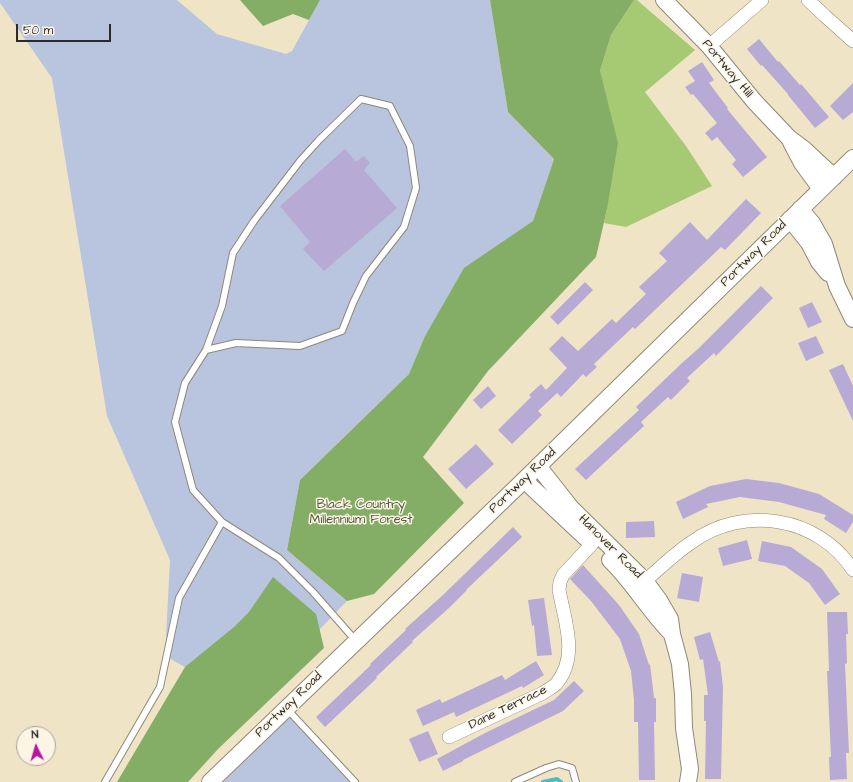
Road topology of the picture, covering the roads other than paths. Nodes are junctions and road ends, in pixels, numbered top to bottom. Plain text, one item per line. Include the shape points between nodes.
1 (664, 0) edge
2 (762, 0) edge
3 (808, 0) edge
4 (853, 41) edge
5 (709, 46) junction
6 (789, 138) junction
7 (853, 158) edge
8 (834, 177) junction
9 (821, 189) junction
10 (795, 214) junction
11 (853, 319) edge
12 (206, 350) junction
13 (538, 466) junction
14 (524, 480) junction
15 (222, 522) junction
16 (596, 540) junction
17 (853, 570) edge
18 (640, 585) junction
19 (356, 641) junction
20 (286, 707) junction
21 (684, 728) junction
22 (449, 737) dead end
23 (215, 780) edge
24 (105, 782) edge
25 (354, 782) edge
26 (516, 782) edge
27 (576, 782) edge
28 (680, 782) edge
29 (688, 782) edge

1 - 5 street, Portway Hill
2 - 5 street
3 - 4 street
5 - 6 street, Portway Hill via 754,101
6 - 8 street, Portway Hill
6 - 9 street, Portway Hill via 802,163
7 - 8 street, Portway Road
8 - 9 street, Portway Road
9 - 10 street, Portway Road
10 - 11 street via 819,262 837,286
10 - 13 street, Portway Road
12 - 12 lane via 222,306 233,253 263,209 314,145 361,99 390,106 410,146 416,188 404,227 366,276 342,331 300,346 236,344
12 - 15 lane via 185,383 175,422 193,490
13 - 14 street, Portway Road
13 - 16 street, Hanover Road
14 - 16 street, Hanover Road
14 - 19 street, Portway Road
15 - 19 lane via 279,558
15 - 24 lane via 179,598 160,686
16 - 18 street, Hanover Road
16 - 22 street, Dane Terrace via 563,574 560,582 559,590 570,647 568,660 556,684 544,693
17 - 18 street via 836,548 801,528 781,522 742,520 692,541
18 - 21 street, Hanover Road via 659,600 670,619 680,664
19 - 20 street, Portway Road
20 - 23 street, Portway Road
20 - 25 lane
21 - 28 street, Hanover Road
21 - 29 street, Hanover Road via 690,769
26 - 27 lane via 559,764 572,768

